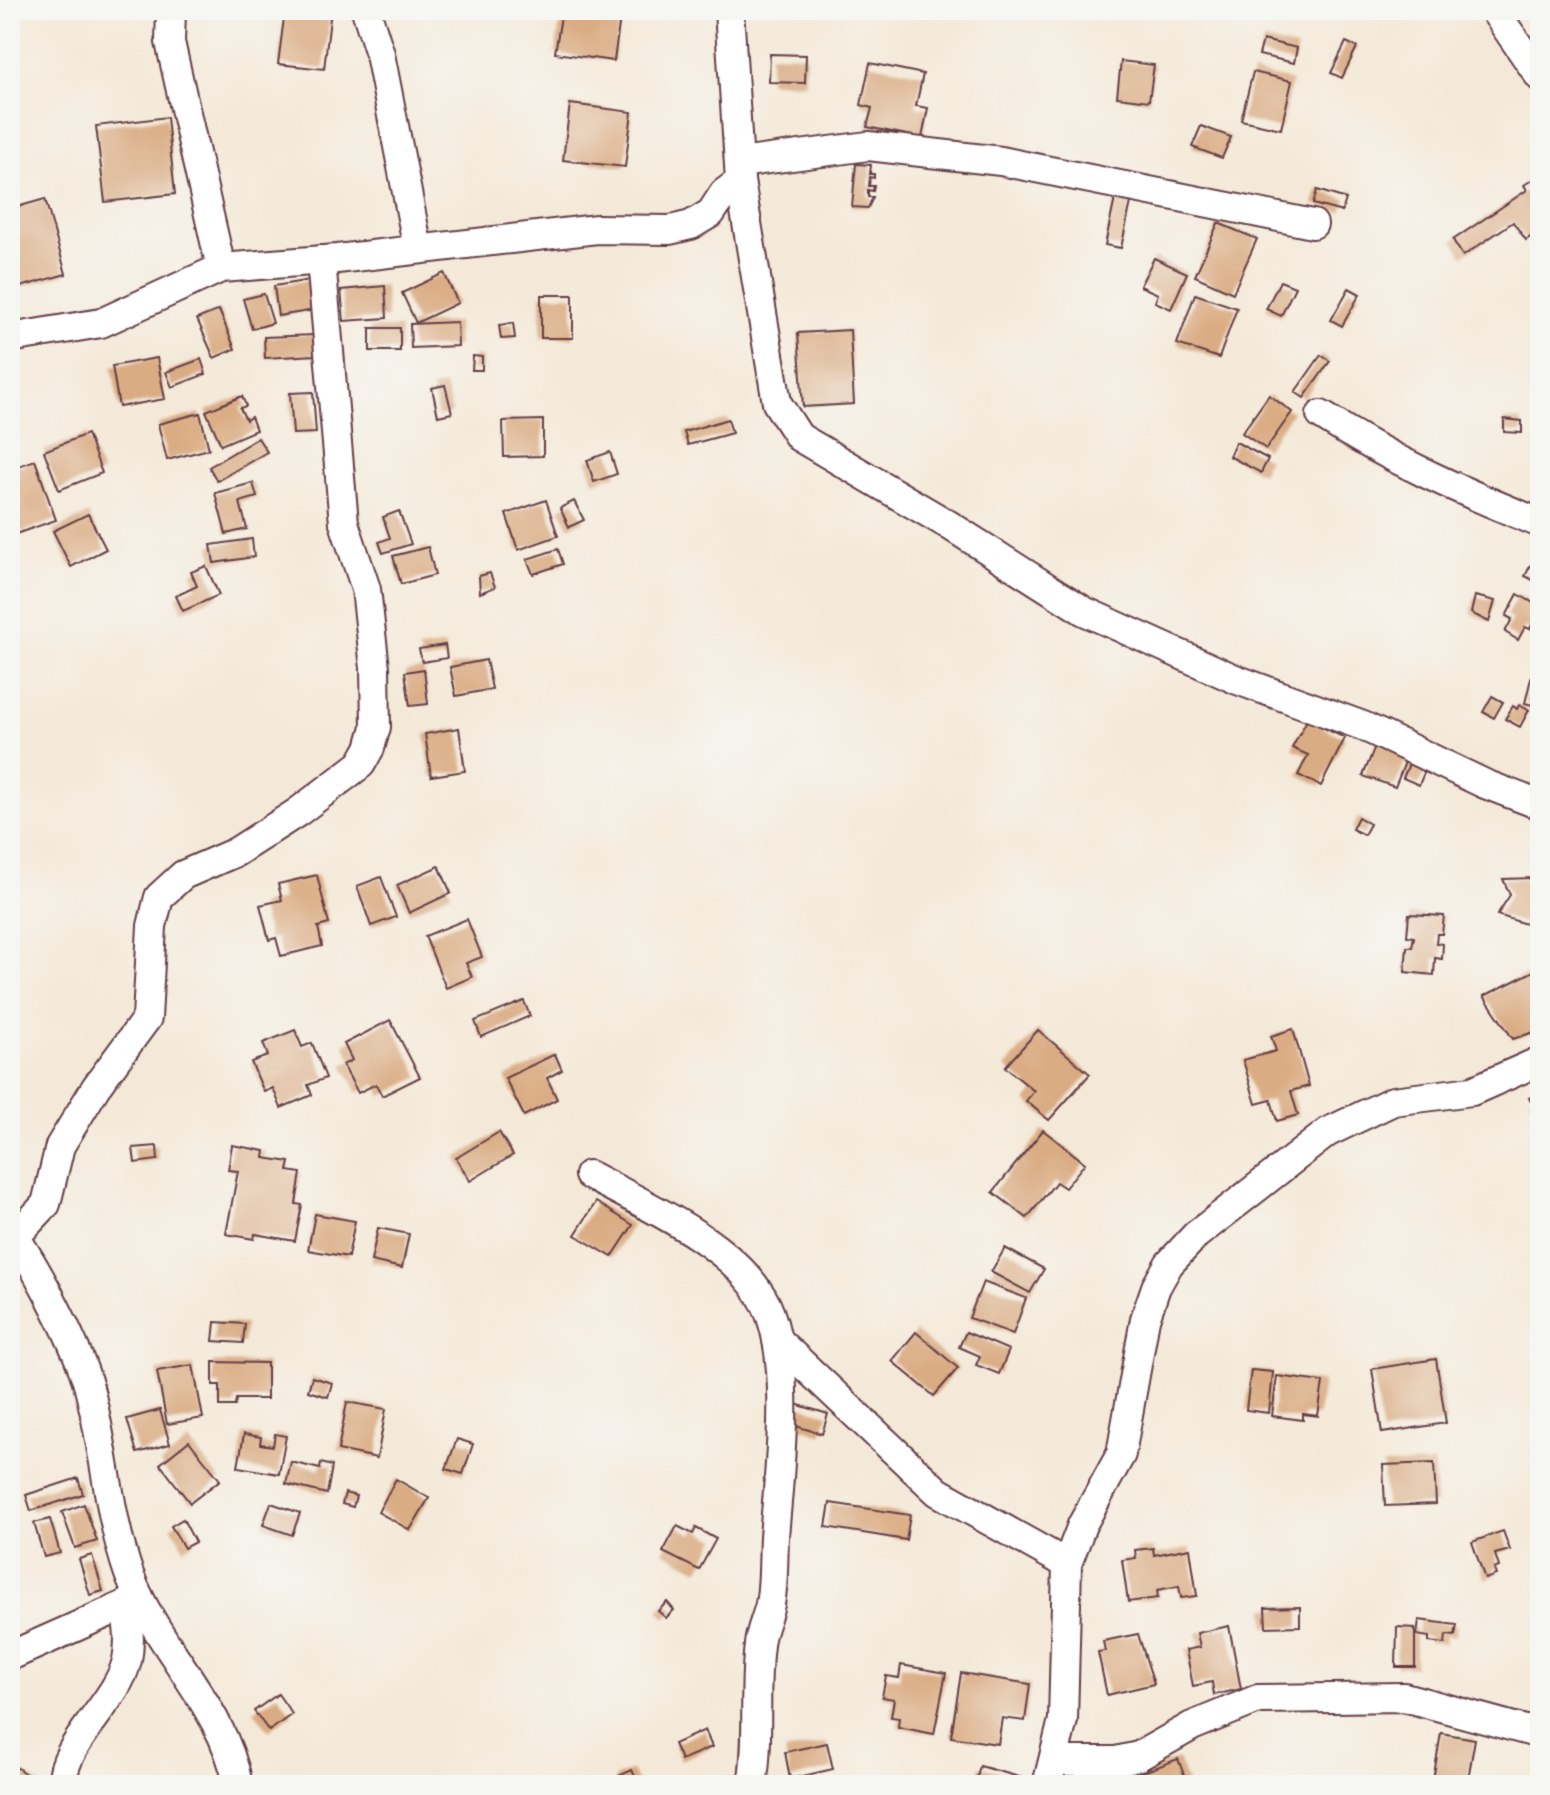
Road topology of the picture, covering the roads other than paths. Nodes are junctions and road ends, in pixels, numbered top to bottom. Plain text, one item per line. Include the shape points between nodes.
1 (171, 10) edge
2 (366, 10) edge
3 (729, 10) edge
4 (1494, 10) edge
5 (1540, 77) edge
6 (740, 172) junction
7 (1313, 224) dead end
8 (418, 249) junction
9 (321, 260) junction
10 (221, 268) junction
11 (10, 338) edge
12 (1321, 415) dead end
13 (1540, 523) edge
14 (1540, 805) edge
15 (1540, 1061) edge
16 (589, 1175) dead end
17 (13, 1234) edge
18 (777, 1340) junction
19 (1067, 1564) junction
20 (132, 1600) junction
21 (10, 1656) edge
22 (1540, 1734) edge
23 (1050, 1773) edge
24 (63, 1785) edge
25 (238, 1785) edge
26 (752, 1785) edge

1 - 10 street via 170,42
2 - 8 street via 380,54
3 - 6 street
4 - 5 street
6 - 7 street via 868,146 1001,161
6 - 8 street via 711,213 691,225 670,230 597,229
6 - 14 street via 777,403 799,437 1084,611
8 - 9 street
9 - 10 street
9 - 17 street via 344,523 366,589 375,668 376,727 370,748 361,764 298,812 236,852 183,875 159,897 152,926 147,1018 60,1146 46,1204
10 - 11 street via 101,323
12 - 13 street via 1367,445 1454,488
15 - 19 street via 1472,1091 1393,1101 1350,1119 1208,1226 1169,1264 1145,1319 1121,1454
16 - 18 street via 725,1255 763,1298
17 - 20 street via 46,1290 88,1382
18 - 19 street via 938,1492
18 - 26 street via 781,1458 770,1604 756,1674 759,1723
19 - 23 street via 1063,1720
20 - 21 street
20 - 24 street via 122,1676 67,1761
20 - 25 street via 191,1680 232,1760
22 - 23 street via 1404,1697 1258,1699 1130,1758

